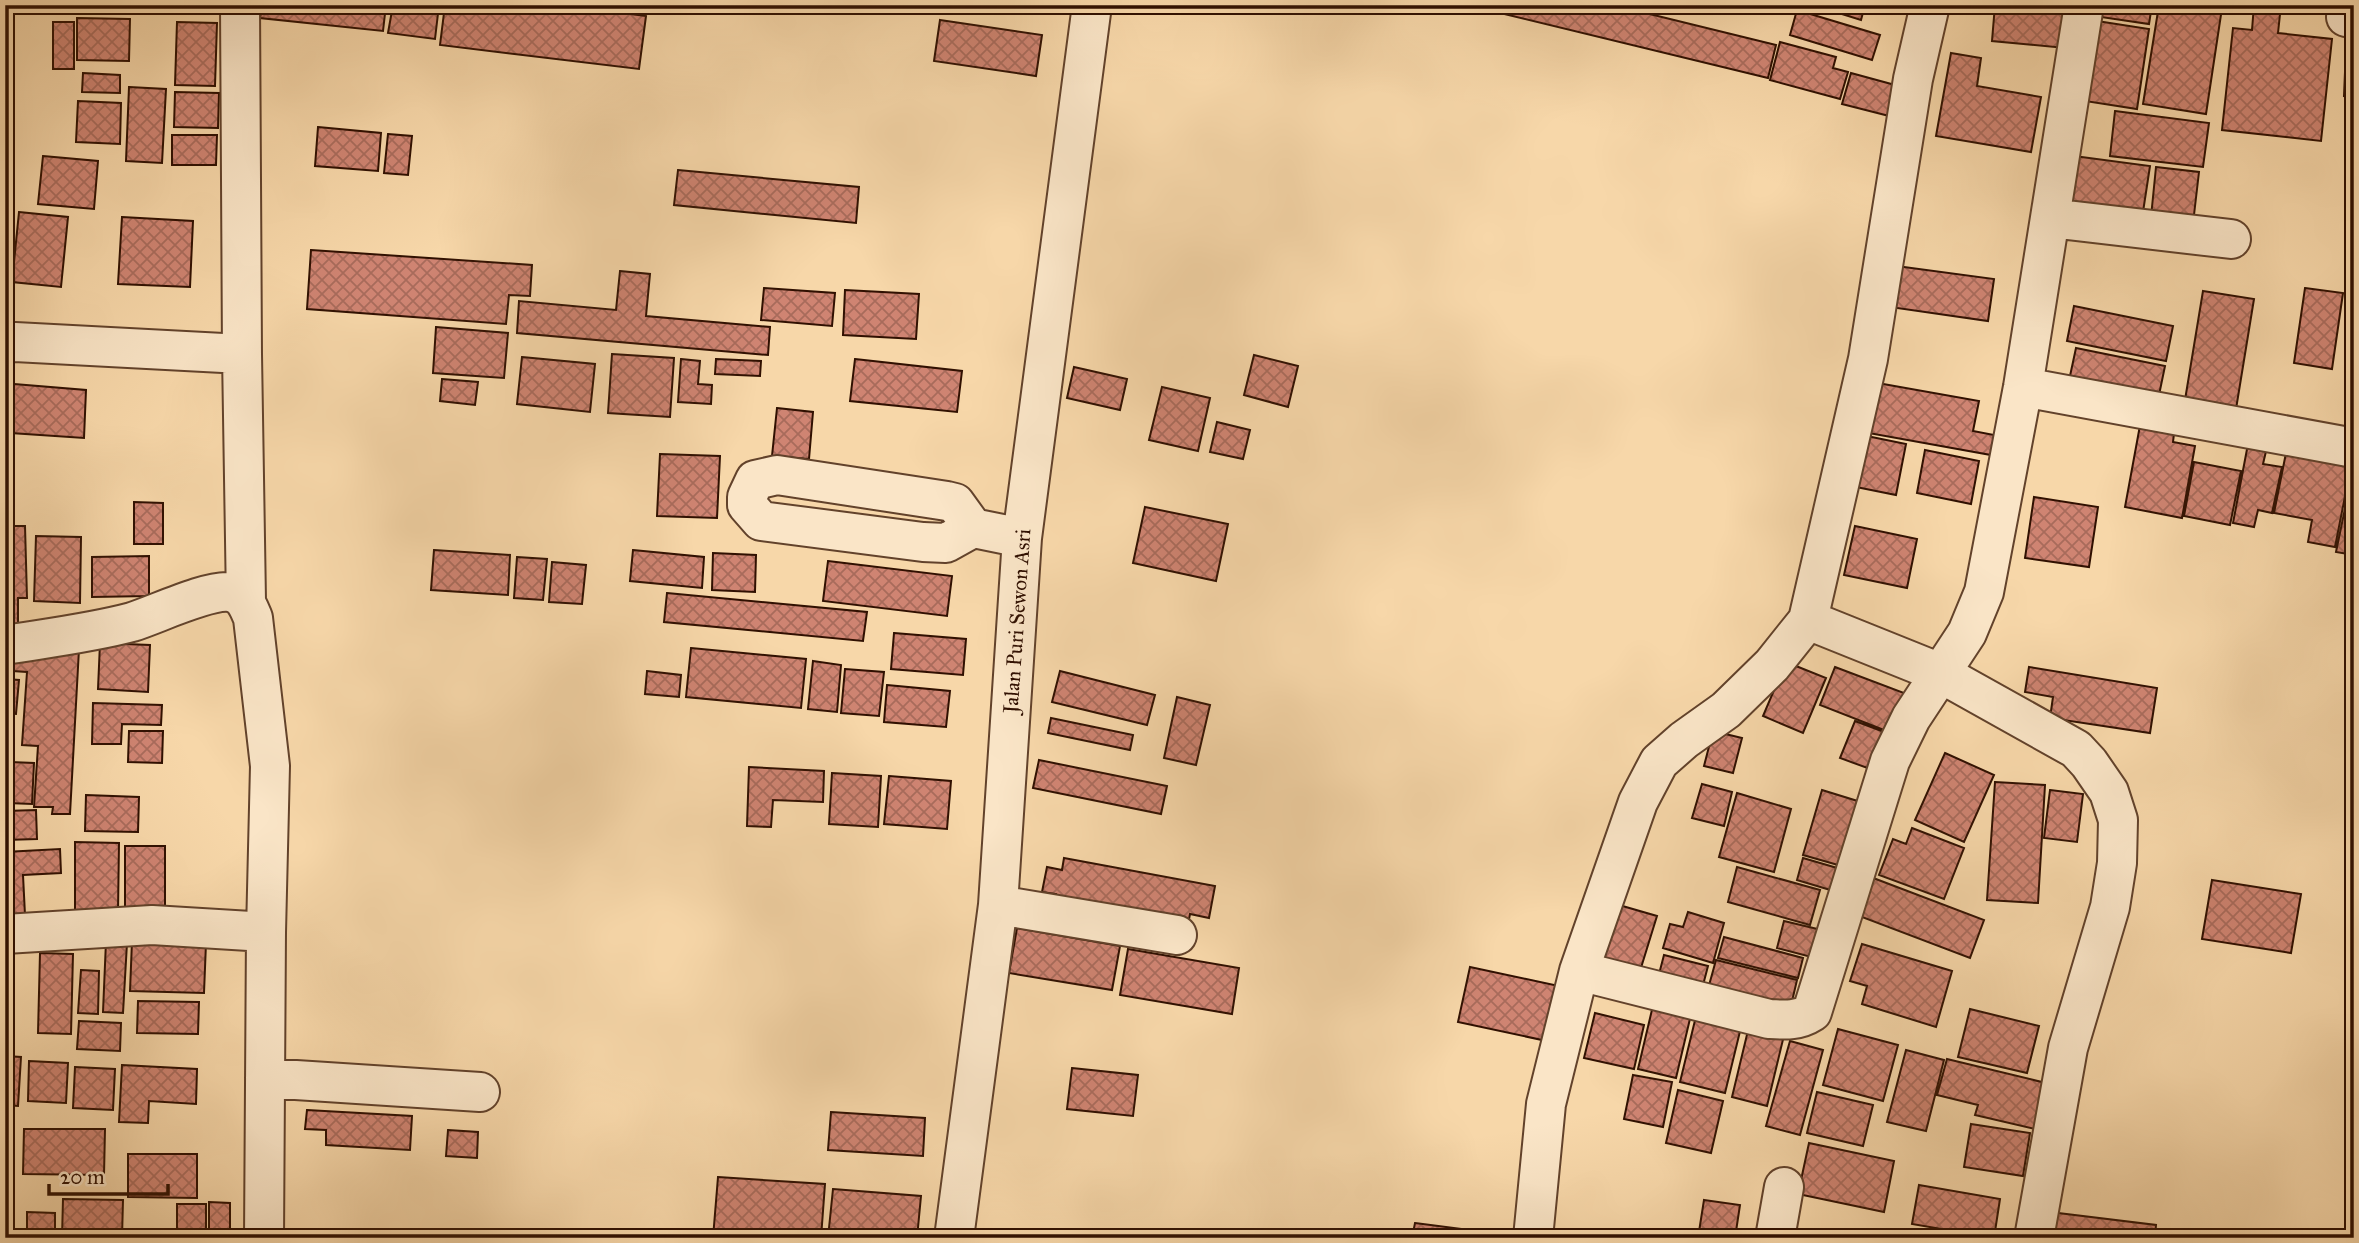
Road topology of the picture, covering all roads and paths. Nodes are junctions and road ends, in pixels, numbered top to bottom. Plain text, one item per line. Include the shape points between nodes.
1 (240, 5) edge
2 (1092, 5) edge
3 (1930, 5) edge
4 (2084, 5) edge
5 (2050, 218) junction
6 (2231, 239) dead end
7 (5, 343) edge
8 (242, 354) junction
9 (2023, 387) junction
10 (2354, 447) edge
11 (831, 484) junction
12 (973, 528) junction
13 (828, 529) junction
14 (1022, 538) junction
15 (246, 601) junction
16 (1808, 620) junction
17 (5, 645) edge
18 (1940, 673) junction
19 (998, 905) junction
20 (266, 932) junction
21 (5, 934) edge
22 (1177, 935) dead end
23 (1579, 971) junction
24 (265, 1079) junction
25 (480, 1091) dead end
26 (1784, 1187) dead end
27 (264, 1238) edge
28 (954, 1238) edge
29 (1533, 1238) edge
30 (1775, 1238) edge
31 (2034, 1238) edge

1 - 8 street
2 - 14 street, Jalan Puri Sewon Asri
3 - 16 street via 1913,79 1868,359
4 - 5 street
5 - 6 street
5 - 9 street
7 - 8 street
8 - 15 street
9 - 10 street
9 - 18 street via 1984,592 1968,633
11 - 12 street via 955,503
11 - 13 street
11 - 13 street via 777,475 755,480 747,497 747,505 761,521
12 - 13 street via 946,543
12 - 14 street
14 - 19 street, Jalan Puri Sewon Asri
15 - 17 street via 233,592 216,592 132,622
15 - 20 street via 253,618 270,766
16 - 18 street
16 - 23 street via 1772,665 1726,710 1659,762 1638,802
18 - 23 street via 1890,761 1812,1012 1802,1018 1769,1019
18 - 31 street via 2076,749 2109,792 2118,820 2110,906 2068,1048
19 - 22 street
19 - 28 street, Jalan Puri Sewon Asri
20 - 21 street via 152,925
20 - 24 street
23 - 29 street via 1546,1104
24 - 25 street
24 - 27 street
26 - 30 street

